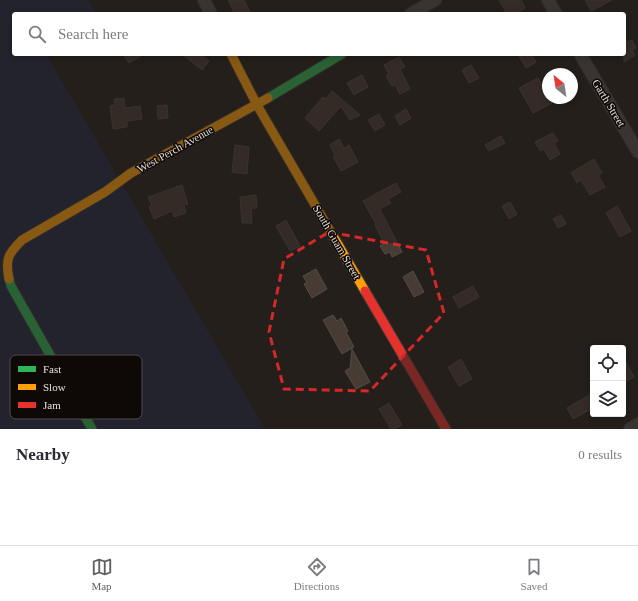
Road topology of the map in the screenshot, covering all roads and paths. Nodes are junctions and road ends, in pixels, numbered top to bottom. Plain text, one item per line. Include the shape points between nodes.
1 (204, 0) edge
2 (435, 0) edge
3 (548, 0) edge
4 (210, 12) edge
5 (414, 12) edge
6 (555, 12) edge
7 (232, 56) edge
8 (339, 56) edge
9 (581, 56) edge
10 (256, 105) junction
11 (638, 152) edge
12 (50, 355) edge
13 (86, 419) edge
14 (638, 424) edge
15 (92, 429) edge
16 (446, 429) edge
17 (630, 429) edge

1 - 4 street
2 - 5 street
3 - 6 street
7 - 10 street, South Guam Street
8 - 10 street, West Perch Avenue
9 - 11 street, Garth Street
10 - 12 street, West Perch Avenue via 131,173 105,192 22,240 12,251 8,258 7,270 11,286
10 - 16 street, South Guam Street
13 - 15 street, West Perch Avenue
14 - 17 street

